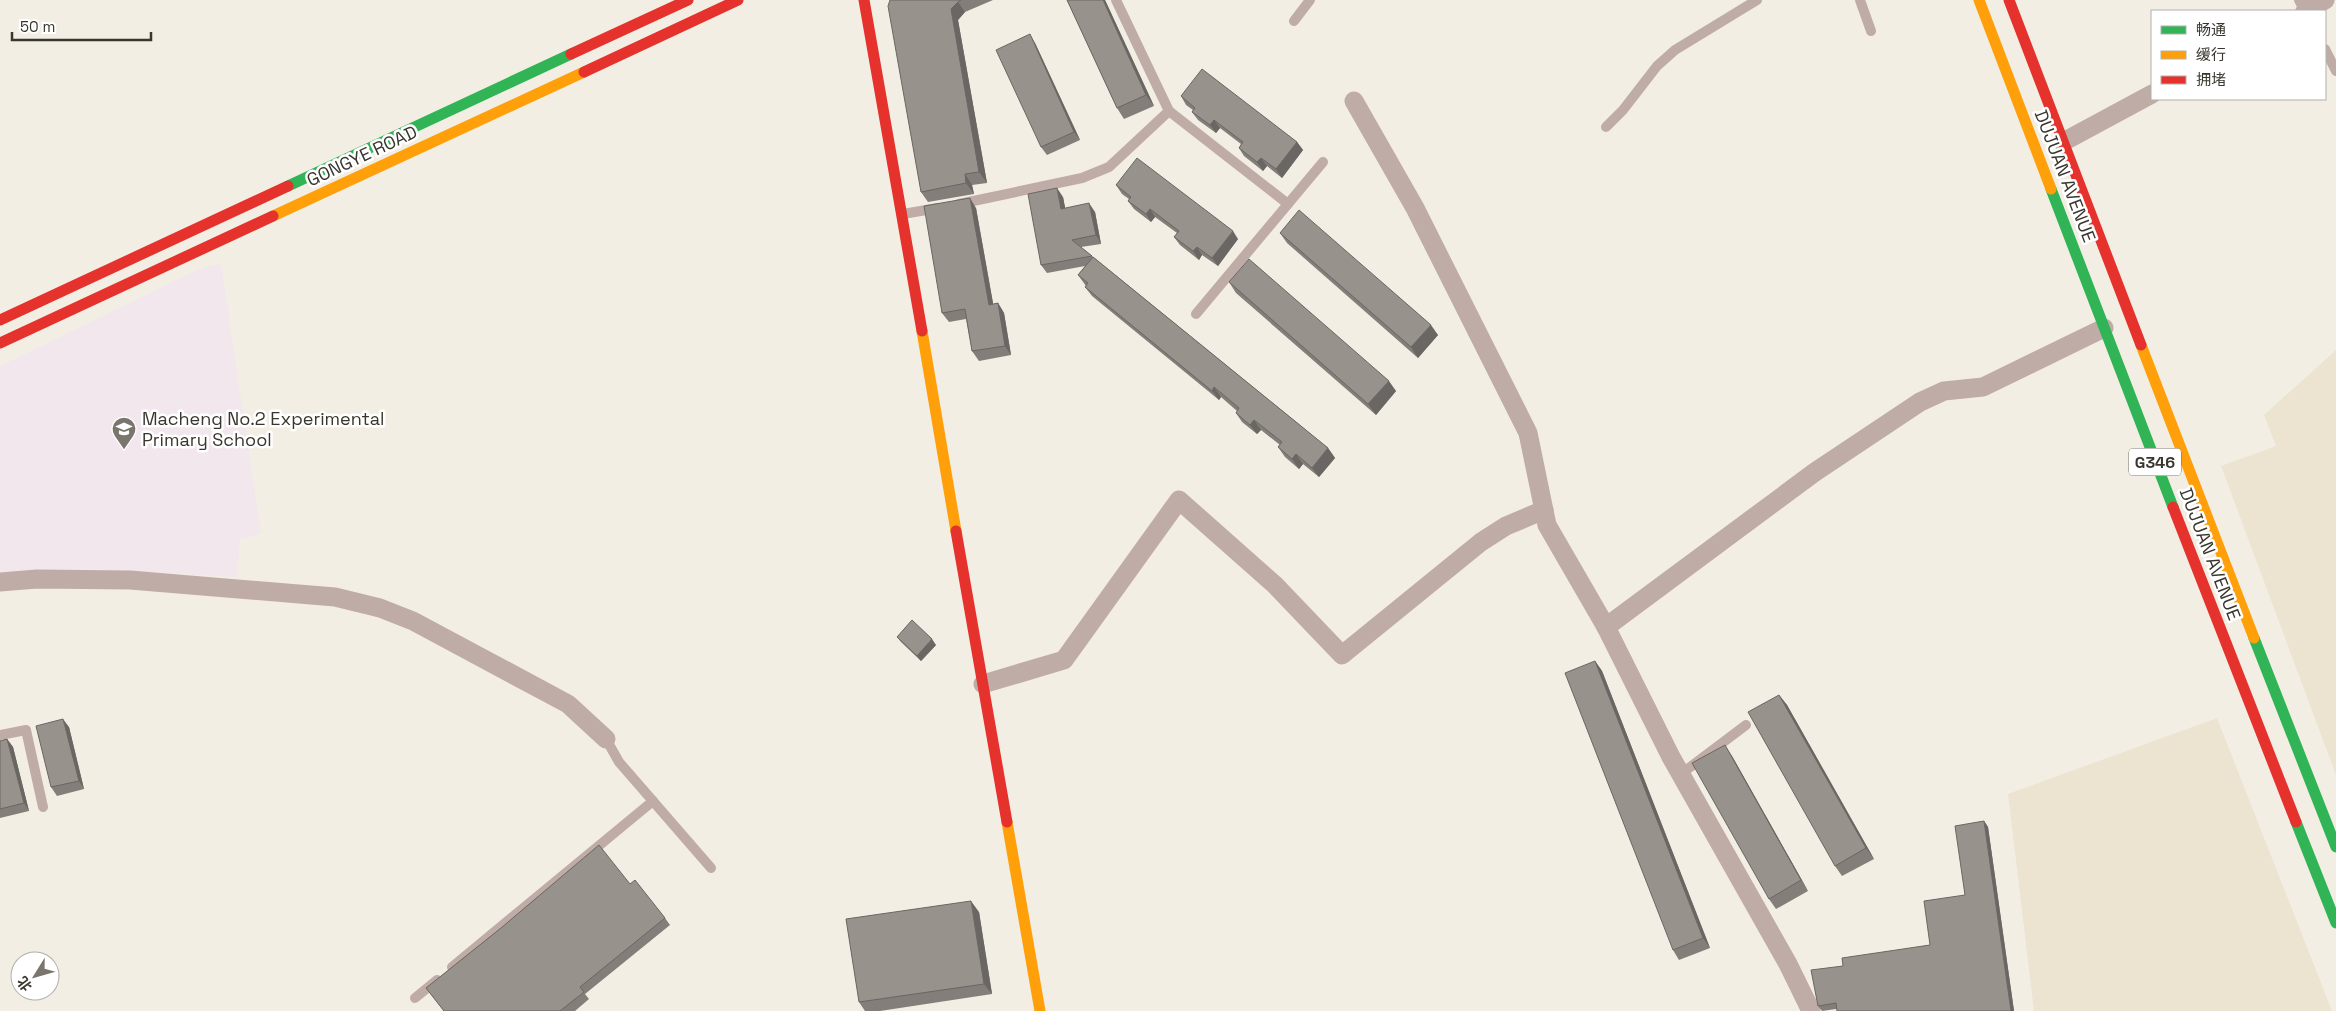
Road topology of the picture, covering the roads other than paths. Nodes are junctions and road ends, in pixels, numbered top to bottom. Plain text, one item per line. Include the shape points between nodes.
1 (688, 0) edge
2 (738, 0) edge
3 (864, 0) edge
4 (1116, 0) edge
5 (1310, 0) edge
6 (1757, 0) edge
7 (1860, 0) edge
8 (1979, 0) edge
9 (2009, 0) edge
10 (2325, 0) edge
11 (2307, 10) edge
12 (1294, 21) dead end
13 (1872, 31) dead end
14 (2326, 51) edge
15 (2336, 71) edge
16 (2151, 95) edge
17 (1354, 101) dead end
18 (1169, 111) junction
19 (1606, 127) dead end
20 (2063, 142) junction
21 (1322, 162) dead end
22 (1288, 204) junction
23 (902, 214) junction
24 (1196, 314) dead end
25 (0, 320) edge
26 (2104, 328) junction
27 (0, 344) edge
28 (1544, 510) junction
29 (0, 582) edge
30 (1606, 626) junction
31 (983, 684) junction
32 (1746, 725) dead end
33 (0, 735) edge
34 (606, 739) joint
35 (1681, 774) junction
36 (653, 801) junction
37 (43, 807) dead end
38 (2336, 847) edge
39 (711, 868) dead end
40 (2336, 923) edge
41 (415, 998) dead end
42 (1040, 1011) edge
43 (1811, 1011) edge

1 - 25 main road, GONGYE ROAD
2 - 27 main road, GONGYE ROAD
3 - 23 main road
4 - 18 lane
5 - 12 lane
6 - 19 lane via 1675,50 1657,66
7 - 13 lane
8 - 26 main road, DUJUAN AVENUE / G346
9 - 20 main road, DUJUAN AVENUE / G346
10 - 11 street
14 - 15 lane
16 - 20 street
17 - 28 street via 1415,208 1528,433
18 - 22 lane
18 - 23 lane via 1109,166 1082,178
20 - 38 main road, DUJUAN AVENUE / G346
21 - 22 lane
22 - 24 lane
23 - 31 main road
26 - 30 street via 1983,387 1944,391 1920,402 1815,472
26 - 40 main road, DUJUAN AVENUE / G346
28 - 30 street via 1547,525
28 - 31 street via 1506,526 1481,542 1342,655 1275,586 1179,500 1064,660
29 - 34 street via 130,580 335,597 380,608 413,621 568,704
30 - 35 street
31 - 42 main road
32 - 35 lane
33 - 37 lane via 26,730
34 - 36 lane via 619,762
35 - 43 street
36 - 39 lane
36 - 41 lane

